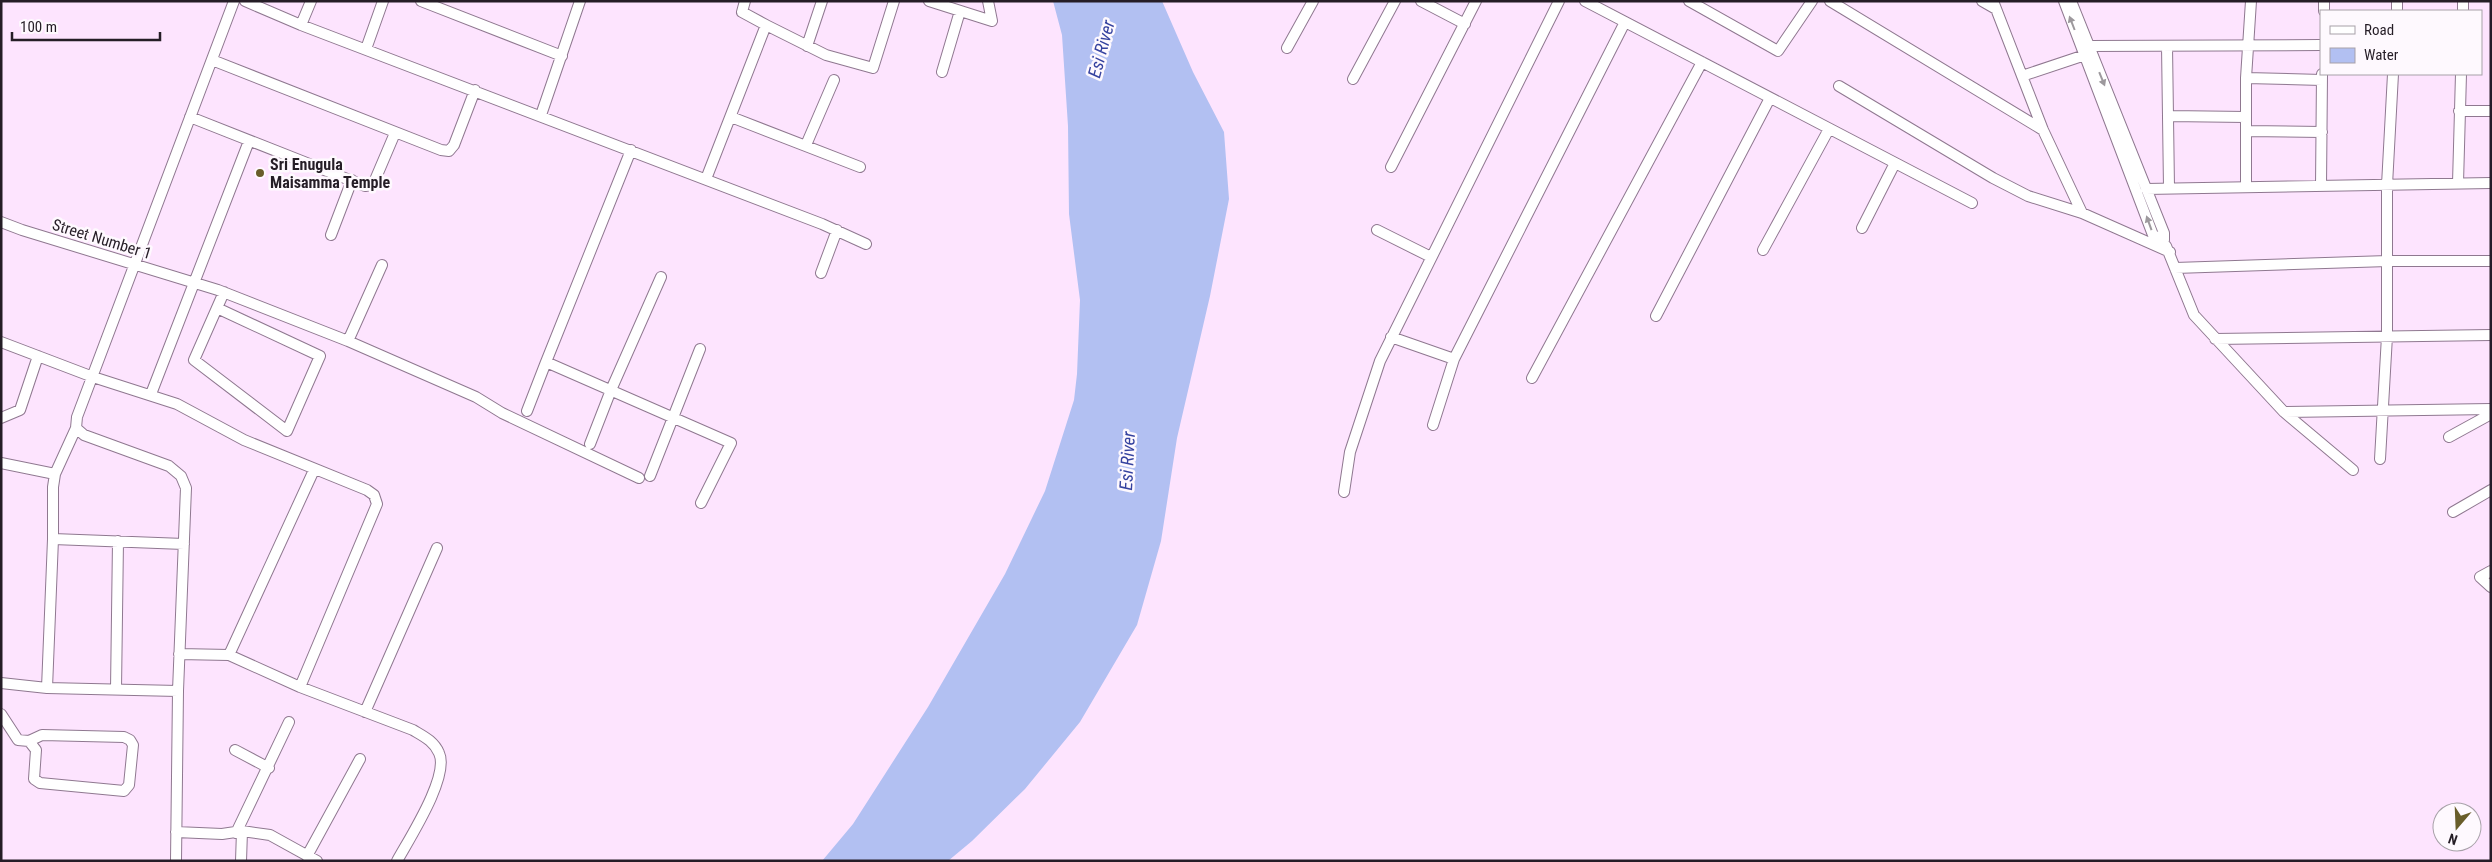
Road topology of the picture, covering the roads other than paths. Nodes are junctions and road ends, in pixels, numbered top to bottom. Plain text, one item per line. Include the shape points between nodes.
1 (234, 1) edge
2 (245, 1) edge
3 (311, 1) edge
4 (383, 1) edge
5 (421, 1) edge
6 (580, 1) edge
7 (745, 1) edge
8 (822, 1) edge
9 (894, 1) edge
10 (929, 1) edge
11 (988, 1) edge
12 (1313, 1) edge
13 (1394, 1) edge
14 (1421, 1) edge
15 (1476, 1) edge
16 (1559, 1) edge
17 (1585, 1) edge
18 (1689, 1) edge
19 (1812, 1) edge
20 (1830, 1) edge
21 (1982, 1) edge
22 (2064, 1) edge
23 (2072, 1) edge
24 (2251, 1) edge
25 (1994, 5) edge
26 (960, 11) junction
27 (1625, 22) junction
28 (1464, 24) junction
29 (302, 25) junction
30 (766, 25) junction
31 (2248, 44) junction
32 (2320, 45) edge
33 (807, 46) junction
34 (2167, 46) junction
35 (1287, 48) dead end
36 (366, 49) junction
37 (2087, 51) junction
38 (562, 56) junction
39 (212, 60) junction
40 (1702, 62) junction
41 (942, 72) dead end
42 (2393, 75) edge
43 (2461, 75) edge
44 (2022, 76) junction
45 (2322, 77) edge
46 (2246, 78) junction
47 (1353, 79) dead end
48 (834, 80) dead end
49 (1839, 86) dead end
50 (475, 90) junction
51 (1770, 98) junction
52 (2459, 111) junction
53 (2491, 112) edge
54 (541, 115) junction
55 (2169, 116) junction
56 (190, 117) junction
57 (730, 117) junction
58 (2246, 117) junction
59 (1829, 129) junction
60 (2043, 130) junction
61 (2246, 131) junction
62 (395, 132) junction
63 (2322, 132) junction
64 (249, 141) junction
65 (806, 145) junction
66 (631, 150) junction
67 (1895, 163) junction
68 (860, 168) dead end
69 (1391, 168) dead end
70 (706, 178) junction
71 (352, 180) junction
72 (2458, 183) junction
73 (2491, 183) edge
74 (2387, 185) junction
75 (2321, 186) junction
76 (2246, 187) junction
77 (2169, 188) junction
78 (2146, 189) junction
79 (1972, 203) dead end
80 (2082, 213) junction
81 (1, 222) edge
82 (1862, 228) dead end
83 (837, 230) junction
84 (1377, 230) dead end
85 (331, 235) dead end
86 (2164, 240) junction
87 (866, 244) dead end
88 (1763, 250) dead end
89 (2170, 252) junction
90 (1431, 257) junction
91 (2388, 261) junction
92 (2491, 261) edge
93 (134, 265) junction
94 (382, 265) dead end
95 (2175, 268) junction
96 (821, 273) dead end
97 (660, 278) dead end
98 (196, 283) junction
99 (224, 292) junction
100 (217, 308) junction
101 (1656, 316) dead end
102 (2491, 335) edge
103 (2387, 336) junction
104 (1391, 337) junction
105 (2215, 339) junction
106 (348, 341) junction
107 (1, 342) edge
108 (700, 349) dead end
109 (38, 356) junction
110 (1454, 359) junction
111 (546, 362) junction
112 (93, 377) junction
113 (1532, 378) dead end
114 (611, 390) junction
115 (152, 394) junction
116 (2491, 409) edge
117 (527, 411) dead end
118 (2284, 412) junction
119 (2383, 412) junction
120 (2491, 414) edge
121 (674, 417) junction
122 (1, 418) edge
123 (1433, 425) dead end
124 (76, 428) junction
125 (2448, 437) dead end
126 (590, 444) dead end
127 (2380, 459) dead end
128 (1, 463) edge
129 (314, 470) junction
130 (2353, 470) dead end
131 (55, 474) junction
132 (650, 476) dead end
133 (639, 478) dead end
134 (2491, 490) edge
135 (1344, 492) dead end
136 (701, 503) dead end
137 (2453, 512) dead end
138 (53, 540) junction
139 (118, 541) junction
140 (184, 544) junction
141 (437, 548) dead end
142 (2491, 571) edge
143 (2491, 587) edge
144 (180, 654) junction
145 (230, 655) junction
146 (1, 683) edge
147 (300, 687) junction
148 (47, 688) junction
149 (116, 689) junction
150 (178, 691) junction
151 (365, 712) junction
152 (1, 714) edge
153 (289, 722) dead end
154 (28, 741) junction
155 (235, 750) dead end
156 (360, 759) dead end
157 (269, 768) junction
158 (176, 832) junction
159 (239, 832) junction
160 (312, 858) edge
161 (176, 861) edge
162 (241, 861) edge
163 (397, 861) edge

1 - 39 street
2 - 29 street
3 - 29 street
4 - 36 street
5 - 38 street
6 - 38 street
7 - 30 street via 742,12
8 - 33 street
9 - 33 street via 873,68 826,55
10 - 26 street
11 - 26 street via 992,20
12 - 35 street
13 - 47 street
14 - 28 street
15 - 28 street
16 - 90 street
17 - 27 street
18 - 19 street via 1778,51
20 - 60 street
21 - 25 street
37 -> 22 street
23 - 37 street
24 - 31 street
25 - 44 street
26 - 41 street
27 - 40 street
27 - 110 street
28 - 69 street
29 - 36 street
30 - 33 street
30 - 57 street
31 - 32 street
31 - 34 street
31 - 46 street
34 - 37 street
34 - 55 street
36 - 50 street
37 - 44 street
37 -> 78 street
86 -> 37 street via 2153,235
38 - 54 street
39 - 56 street
39 - 62 street
40 - 51 street
40 - 113 street
42 - 74 street
43 - 52 street
44 - 60 street
45 - 46 street
45 - 63 street
46 - 58 street
48 - 65 street
49 - 80 street via 1993,178 2028,196
50 - 54 street
50 - 62 street via 449,151
51 - 59 street
51 - 101 street
52 - 53 street
52 - 72 street
54 - 66 street
55 - 58 street
55 - 77 street
56 - 64 street
56 - 93 street
57 - 65 street
57 - 70 street
58 - 61 street
59 - 67 street
59 - 88 street
60 - 80 street
61 - 63 street
61 - 76 street
62 - 71 street via 371,185 364,186
63 - 75 street
64 - 71 street
64 - 98 street
65 - 68 street
66 - 70 street
66 - 111 street
67 - 79 street
67 - 82 street
70 - 83 street
71 - 85 street
72 - 73 street
72 - 74 street
74 - 75 street
74 - 91 street
75 - 76 street
76 - 77 street
77 - 78 street
78 - 86 street
80 - 89 street
81 - 93 street, Street Number 1
83 - 87 street
83 - 96 street
84 - 90 street
86 - 89 street
89 - 95 street
90 - 104 street
91 - 92 street
91 - 95 street
91 - 103 street
93 - 98 street, Street Number 1
93 - 112 street
94 - 106 street
95 - 105 street via 2194,315
97 - 114 street
98 - 99 street, Street Number 1
98 - 115 street
99 - 100 street
99 - 106 street, Street Number 1
100 - 100 street via 194,360 286,430 320,356
102 - 103 street
103 - 105 street
103 - 119 street
104 - 110 street
104 - 135 street via 1350,452
105 - 118 street
106 - 133 street, Street Number 1 via 476,397 502,413
107 - 109 street
108 - 121 street
109 - 112 street
109 - 122 street via 20,410
110 - 123 street
111 - 114 street
111 - 117 street
112 - 115 street
112 - 124 street via 77,417
114 - 121 street
114 - 126 street
115 - 129 street via 178,404 244,440
116 - 119 street
118 - 119 street
118 - 130 street
119 - 127 street
120 - 125 street
121 - 132 street
121 - 136 street via 731,443
124 - 131 street
124 - 140 street via 84,435 169,466 181,476 186,488
128 - 131 street
129 - 145 street
129 - 147 street via 367,490 374,495 377,504
131 - 138 street
134 - 137 street
138 - 139 street
138 - 148 street
139 - 140 street
139 - 149 street
140 - 144 street
141 - 151 street
142 - 143 street via 2480,577
144 - 145 street
144 - 150 street
145 - 147 street
146 - 148 street
147 - 151 street
148 - 149 street
149 - 150 street
150 - 158 street
151 - 163 street via 428,738 440,753 441,768 434,791
152 - 154 street via 18,740
153 - 157 street
154 - 154 street via 36,750 34,779 40,783 124,791 129,784 133,745 130,740 42,735
155 - 157 street
156 - 160 street
157 - 159 street
158 - 159 street
158 - 161 street
159 - 160 street via 270,835
159 - 162 street

